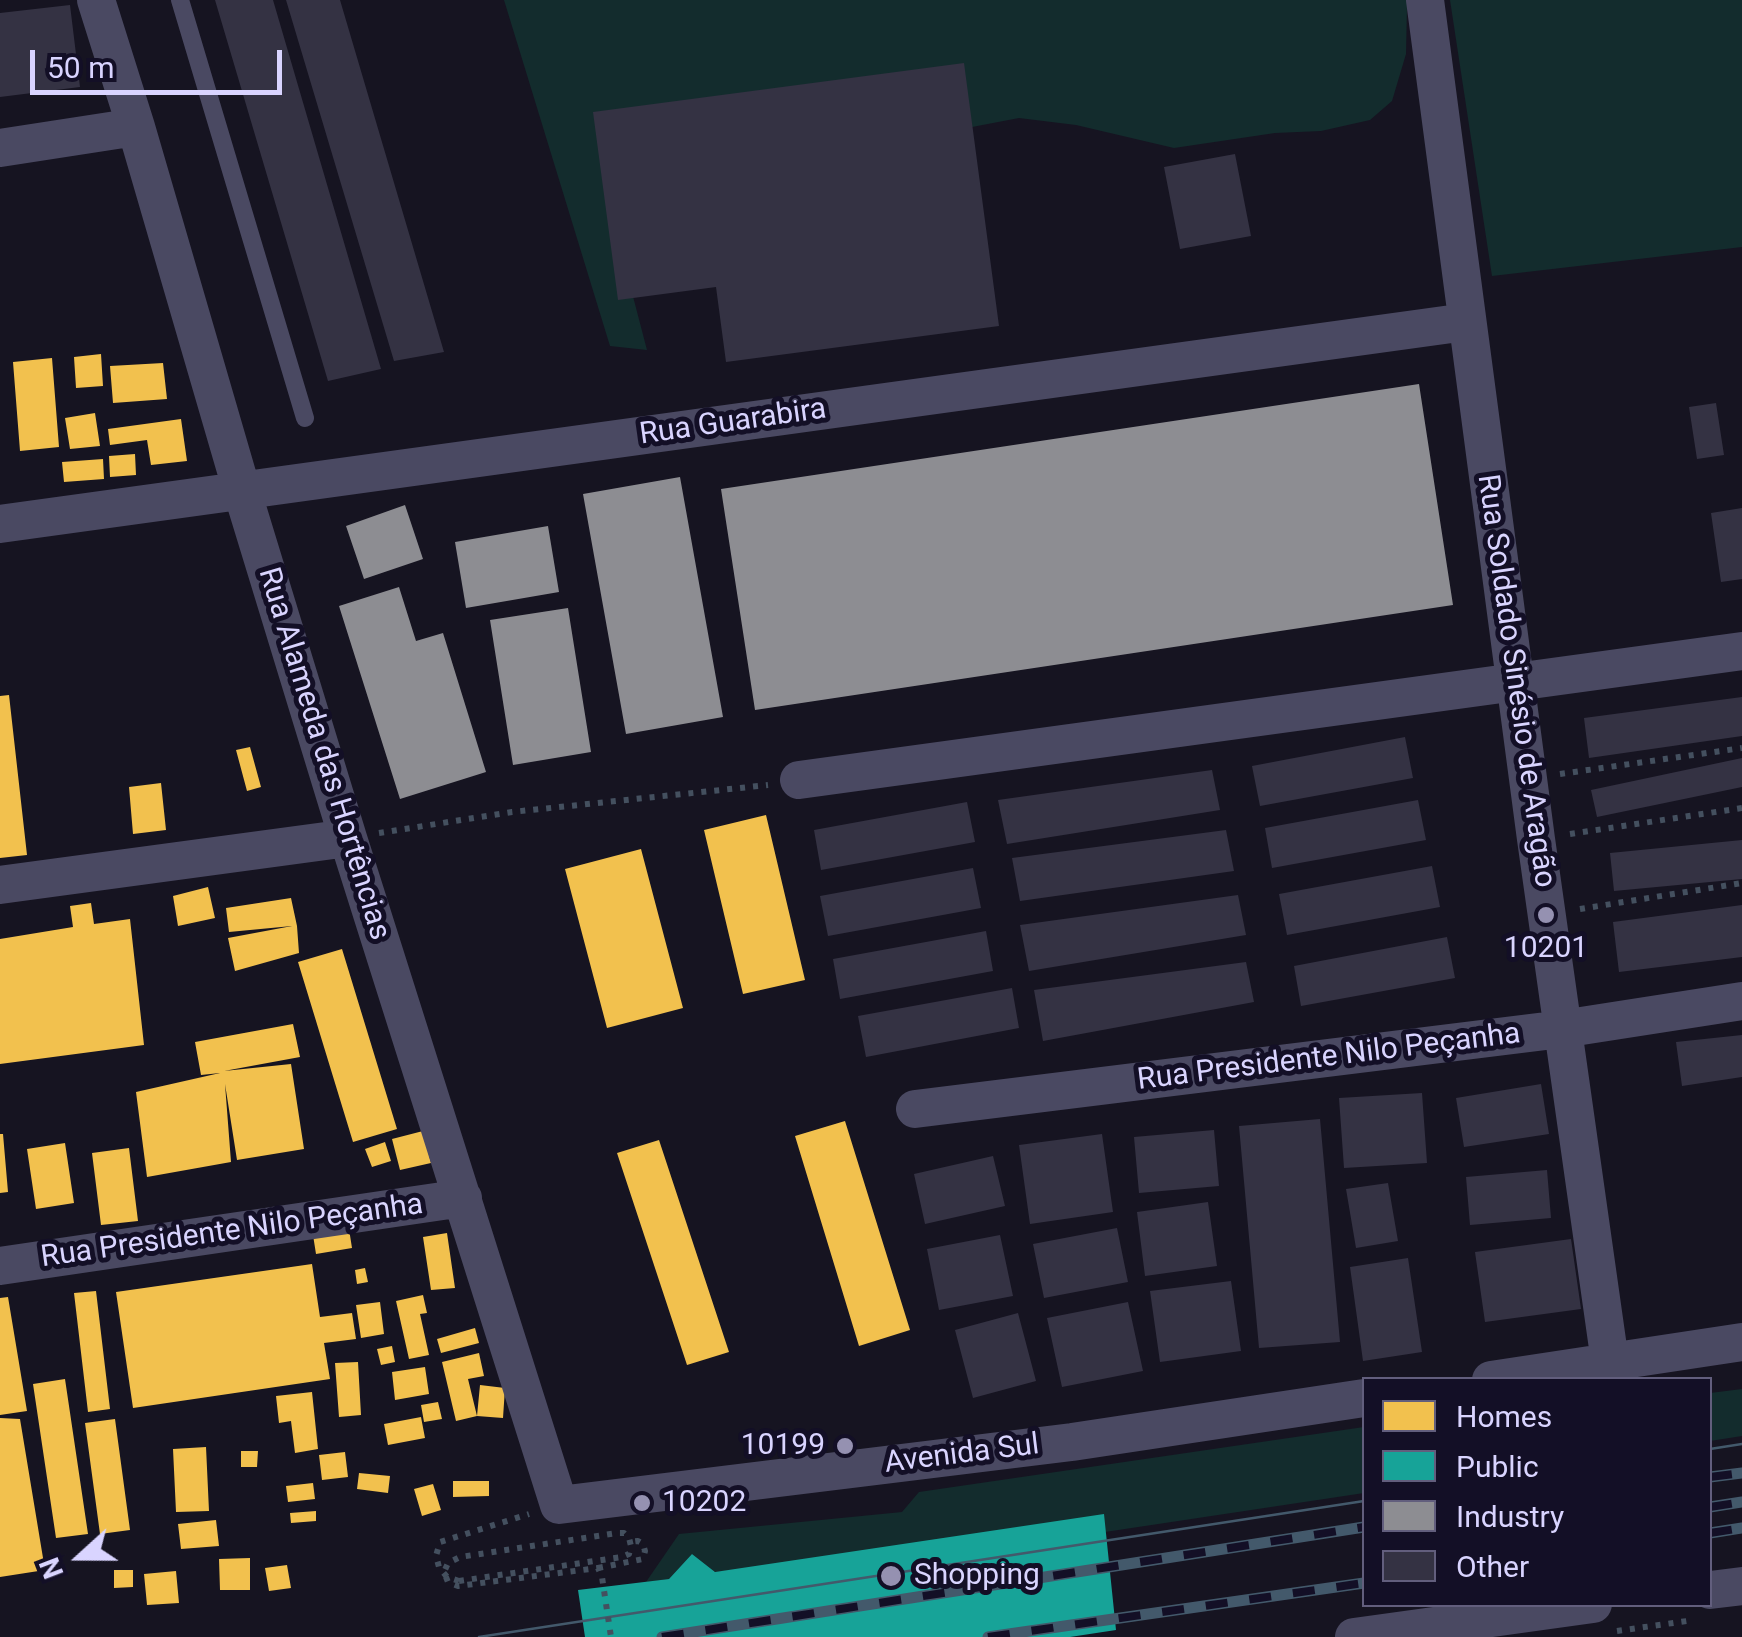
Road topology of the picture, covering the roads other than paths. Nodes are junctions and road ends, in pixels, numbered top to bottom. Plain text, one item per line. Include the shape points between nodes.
1 (96, 0) edge
2 (180, 0) edge
3 (1424, 0) edge
4 (136, 126) junction
5 (0, 148) edge
6 (1466, 322) junction
7 (304, 418) dead end
8 (242, 491) junction
9 (0, 524) edge
10 (1742, 651) edge
11 (1516, 680) junction
12 (799, 780) road end
13 (348, 838) junction
14 (0, 886) edge
15 (1742, 1001) edge
16 (1562, 1029) junction
17 (915, 1109) dead end
18 (463, 1198) junction
19 (0, 1266) edge
20 (1742, 1342) edge
21 (1610, 1362) junction
22 (1512, 1377) edge
23 (1362, 1398) edge
24 (559, 1505) joint
25 (1742, 1586) edge
26 (1712, 1601) edge
27 (1601, 1618) edge
28 (1356, 1637) edge

1 - 4 street, Rua Alameda das Hortências
2 - 7 lane
3 - 6 street, Rua Soldado Sinésio de Aragão
4 - 5 street
4 - 8 street, Rua Alameda das Hortências
6 - 8 street, Rua Guarabira
6 - 11 street, Rua Soldado Sinésio de Aragão
8 - 9 street, Rua Guarabira
8 - 13 street, Rua Alameda das Hortências
10 - 11 street
11 - 12 street
11 - 16 street, Rua Soldado Sinésio de Aragão
13 - 14 street
13 - 18 street, Rua Alameda das Hortências
15 - 16 street, Rua Presidente Nilo Peçanha
16 - 17 street, Rua Presidente Nilo Peçanha
16 - 21 street, Rua Soldado Sinésio de Aragão
18 - 19 street, Rua Presidente Nilo Peçanha
18 - 24 street, Rua Alameda das Hortências
20 - 21 street
21 - 22 street
23 - 24 street, Avenida Sul via 1072,1442
25 - 26 street
27 - 28 street

